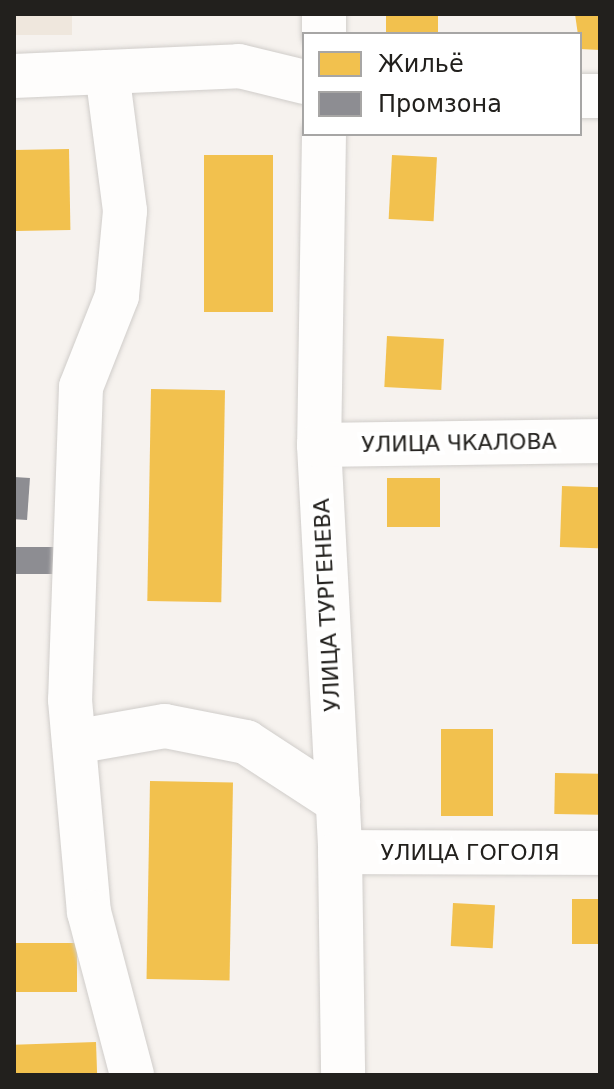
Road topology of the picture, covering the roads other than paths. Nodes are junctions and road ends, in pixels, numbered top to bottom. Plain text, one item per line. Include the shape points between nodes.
1 (107, 72) junction
2 (14, 76) edge
3 (302, 82) edge
4 (324, 136) edge
5 (600, 441) edge
6 (319, 445) junction
7 (74, 742) junction
8 (338, 802) junction
9 (340, 852) junction
10 (600, 853) edge
11 (132, 1075) edge
12 (343, 1075) edge

1 - 2 street
1 - 3 street via 239,66
1 - 7 street via 125,211 117,296 81,387 70,700
4 - 6 street, УЛИЦА ТУРГЕНЕВА
5 - 6 street, УЛИЦА ЧКАЛОВА
6 - 8 street, УЛИЦА ТУРГЕНЕВА
7 - 8 street via 165,726 246,742
7 - 11 street via 89,912
8 - 9 street, УЛИЦА ТУРГЕНЕВА
9 - 10 street, УЛИЦА ГОГОЛЯ
9 - 12 street, УЛИЦА ТУРГЕНЕВА

